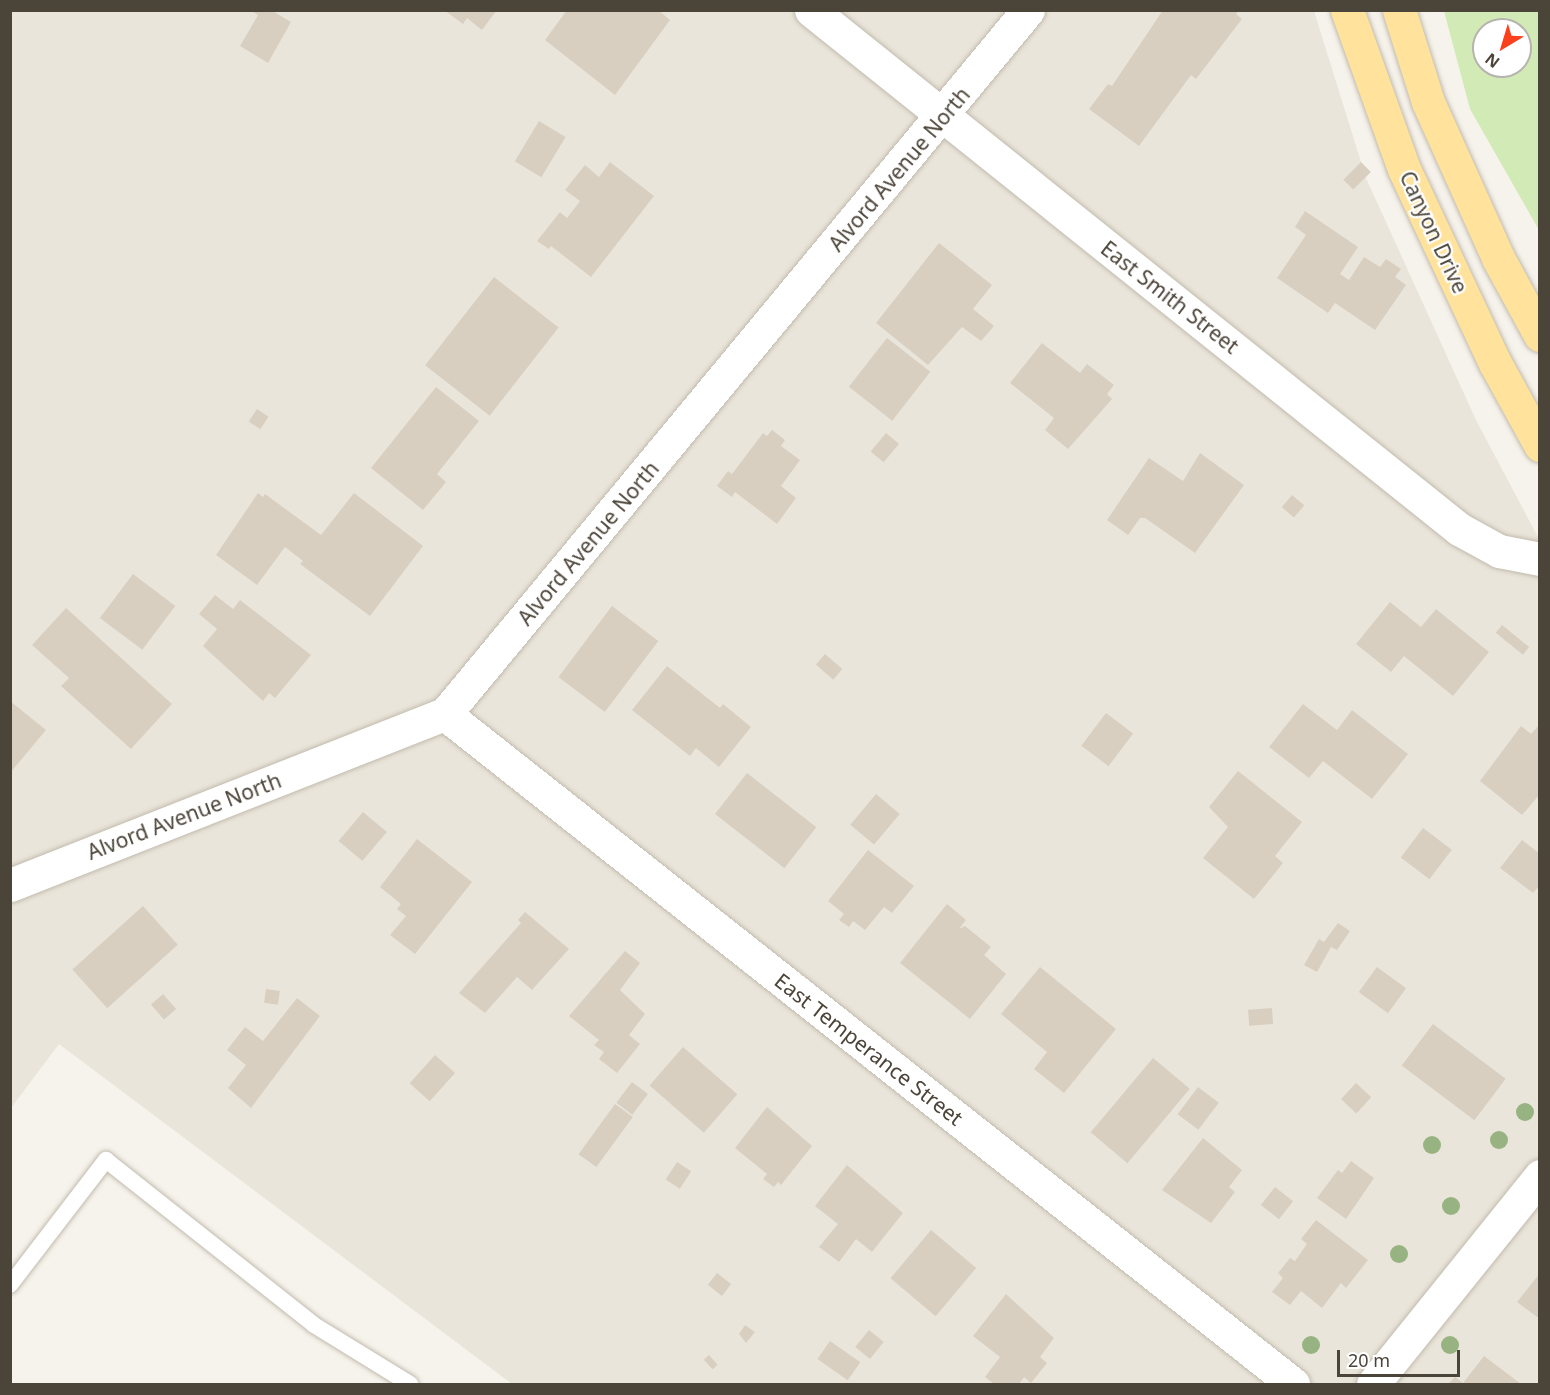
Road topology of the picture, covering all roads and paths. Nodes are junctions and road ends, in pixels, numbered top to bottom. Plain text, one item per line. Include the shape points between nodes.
1 (811, 10) edge
2 (1028, 10) edge
3 (1347, 10) edge
4 (1399, 10) edge
5 (943, 117) junction
6 (1539, 335) edge
7 (1539, 445) edge
8 (1539, 559) edge
9 (445, 714) junction
10 (10, 885) edge
11 (1539, 1176) edge
12 (10, 1285) edge
13 (410, 1384) edge
14 (1293, 1384) edge
15 (1373, 1384) edge

1 - 5 street, East Smith Street
2 - 5 street, Alvord Avenue North
3 - 7 main road, Canyon Drive via 1404,169 1495,363
4 - 6 main road via 1428,102 1498,258
5 - 8 street, East Smith Street via 1459,529 1499,551
5 - 9 street, Alvord Avenue North
9 - 10 street, Alvord Avenue North
9 - 14 street, East Temperance Street
11 - 15 street
12 - 13 lane via 106,1160 314,1325

